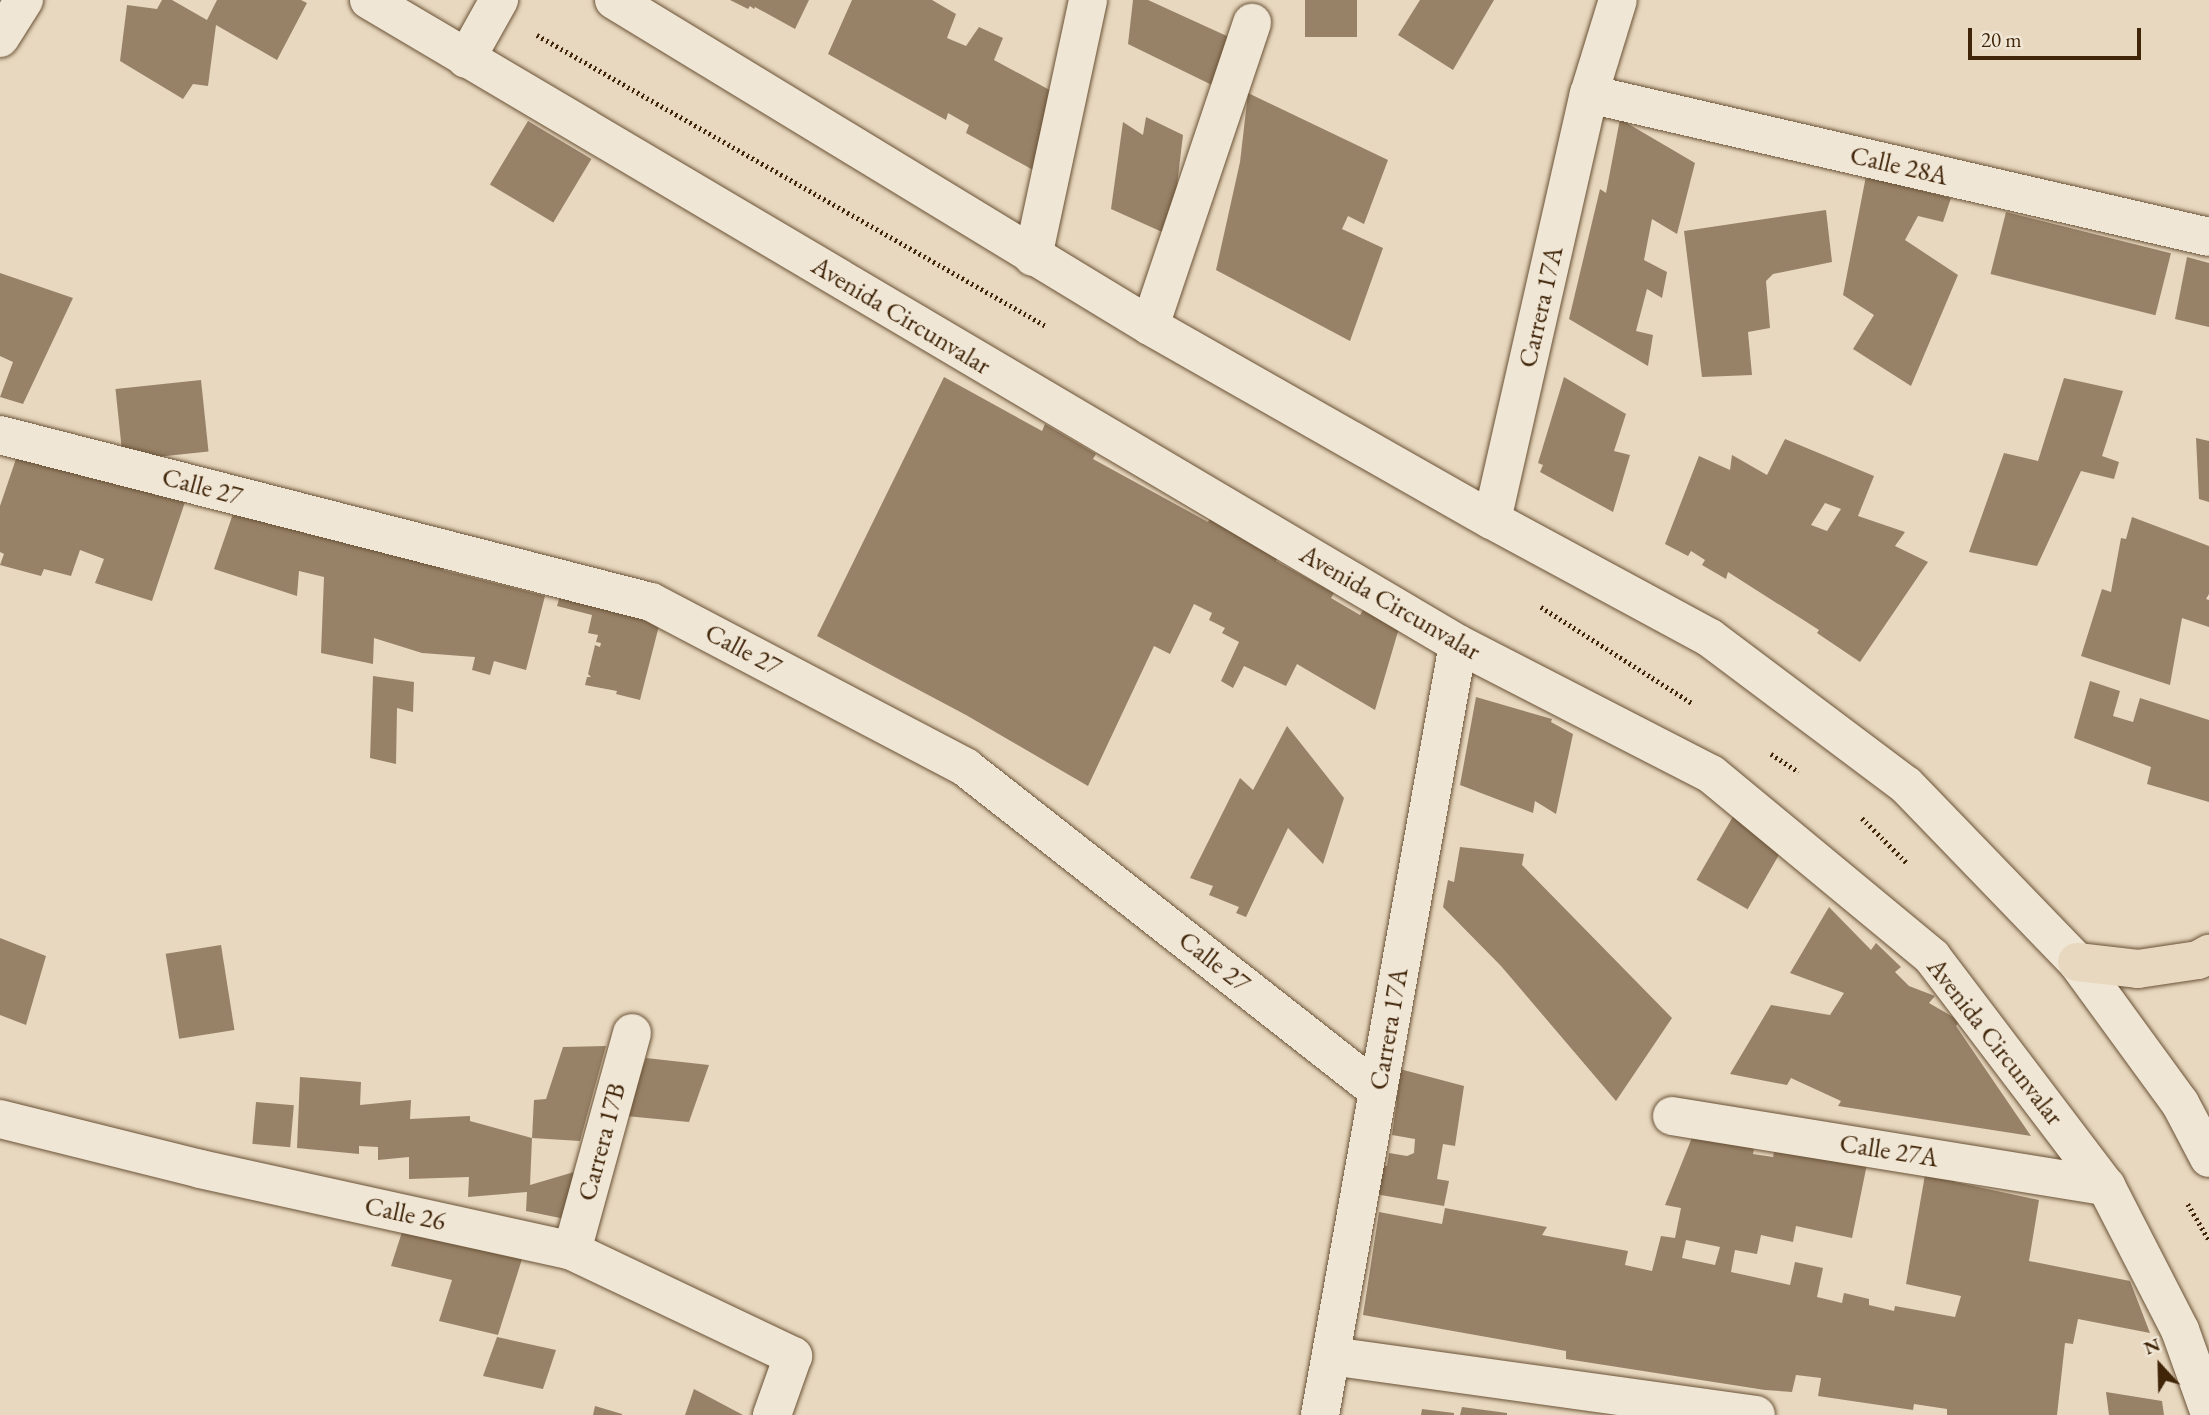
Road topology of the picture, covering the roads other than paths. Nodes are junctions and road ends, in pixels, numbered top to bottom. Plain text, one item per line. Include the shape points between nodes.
1 (24, 0) edge
2 (369, 0) edge
3 (499, 0) edge
4 (614, 0) edge
5 (1088, 0) edge
6 (1618, 0) edge
7 (1252, 23) dead end
8 (0, 38) edge
9 (466, 59) junction
10 (1589, 94) junction
11 (2209, 237) edge
12 (1033, 257) junction
13 (1150, 326) junction
14 (0, 435) edge
15 (1492, 520) junction
16 (1458, 644) junction
17 (2209, 954) edge
18 (2077, 962) junction
19 (632, 1032) dead end
20 (1378, 1091) junction
21 (1672, 1116) dead end
22 (0, 1119) edge
23 (2209, 1158) edge
24 (2106, 1185) junction
25 (572, 1251) junction
26 (1331, 1356) junction
27 (2209, 1411) edge
28 (772, 1415) edge
29 (1320, 1415) edge
30 (1756, 1415) edge

1 - 8 street
2 - 9 street, Avenida Circunvalar
3 - 9 street
4 - 12 street
5 - 12 street
6 - 10 street, Carrera 17A
7 - 13 street
9 - 16 street, Avenida Circunvalar
10 - 11 street, Calle 28A
10 - 15 street, Carrera 17A
12 - 13 street
13 - 15 street
14 - 20 street, Calle 27 via 651,602 965,766
15 - 18 street via 1710,638 1906,785
16 - 20 street, Carrera 17A
16 - 24 street, Avenida Circunvalar via 1711,774 1931,957
17 - 18 highway via 2138,970
18 - 23 street via 2180,1103
19 - 25 street, Carrera 17B
20 - 26 street, Carrera 17A
21 - 24 street, Calle 27A
22 - 25 street, Calle 26 via 200,1169
24 - 27 street, Avenida Circunvalar via 2179,1330
25 - 28 street, Calle 26 via 793,1356
26 - 29 street, Carrera 17A
26 - 30 street

